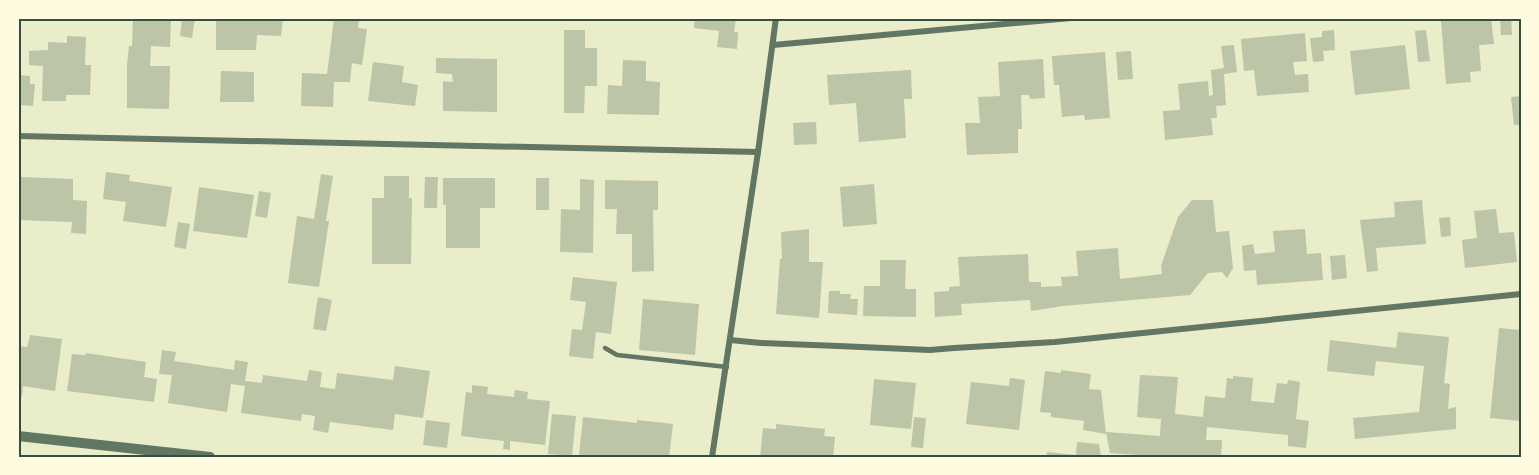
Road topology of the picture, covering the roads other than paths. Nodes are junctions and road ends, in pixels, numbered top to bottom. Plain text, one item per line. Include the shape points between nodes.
1 (776, 18) edge
2 (1071, 18) edge
3 (773, 45) junction
4 (18, 136) edge
5 (759, 152) junction
6 (1521, 294) edge
7 (730, 340) junction
8 (605, 348) dead end
9 (727, 367) junction
10 (18, 436) edge
11 (210, 457) edge
12 (712, 457) edge

1 - 3 street
2 - 3 street
3 - 5 street
4 - 5 street
5 - 7 street
6 - 7 street via 1055,342 930,350
7 - 9 street
8 - 9 lane via 617,355
9 - 12 street
10 - 11 street

